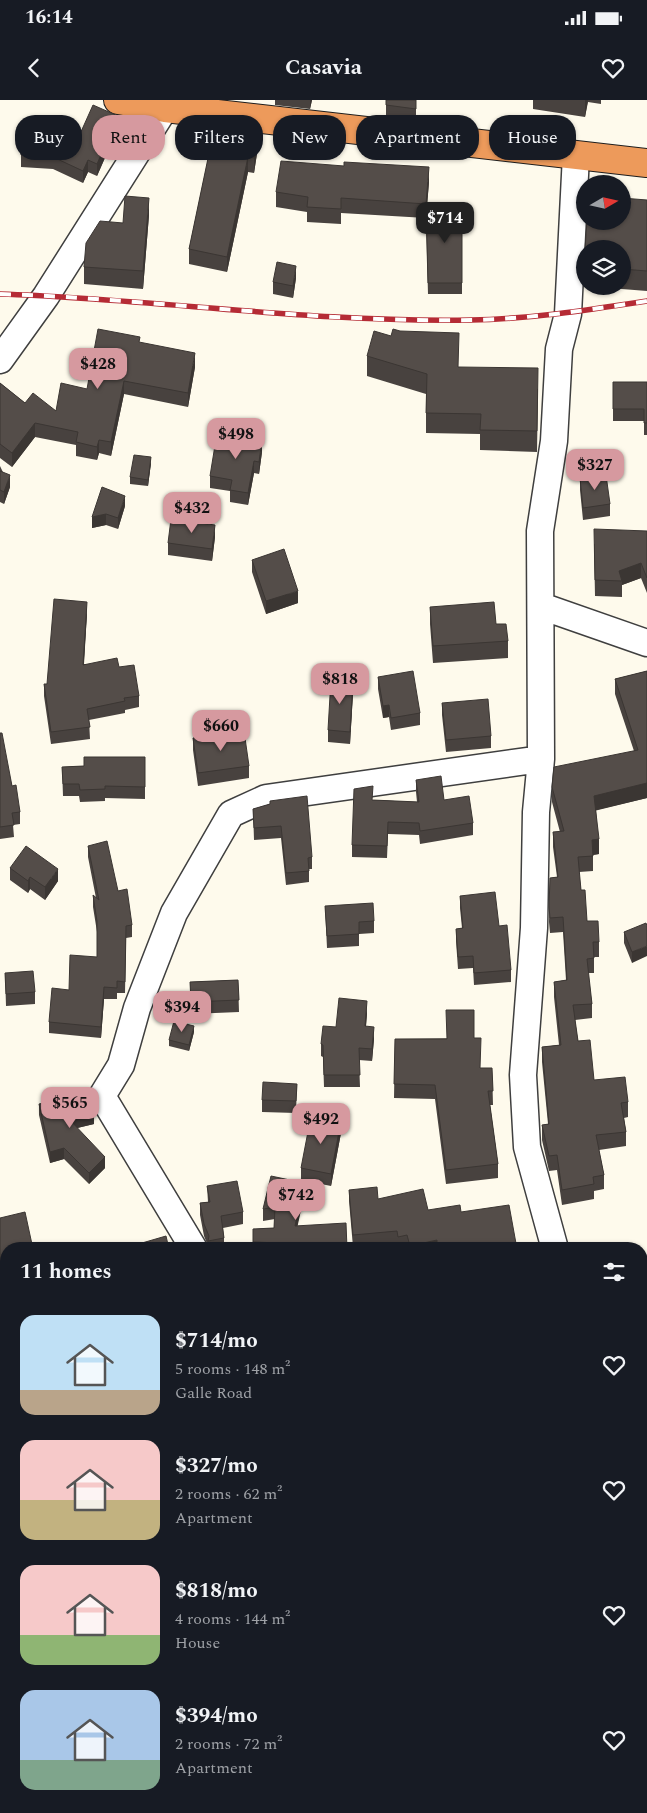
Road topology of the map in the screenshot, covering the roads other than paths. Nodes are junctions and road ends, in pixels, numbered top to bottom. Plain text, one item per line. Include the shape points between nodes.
1 (118, 100) edge
2 (165, 108) junction
3 (489, 145) edge
4 (576, 155) edge
5 (576, 160) edge
6 (647, 163) edge
7 (0, 360) edge
8 (542, 606) junction
9 (647, 643) edge
10 (541, 759) junction
11 (190, 1242) edge
12 (553, 1242) edge

1 - 2 highway
2 - 3 highway
2 - 7 street via 46,296
4 - 6 highway
5 - 8 street via 568,314 559,349 554,441 540,531
8 - 9 street
8 - 10 street
10 - 11 street via 266,798 232,814 174,913 137,1008 121,1065 102,1096
10 - 12 street via 536,812 534,928 523,1075 527,1147

